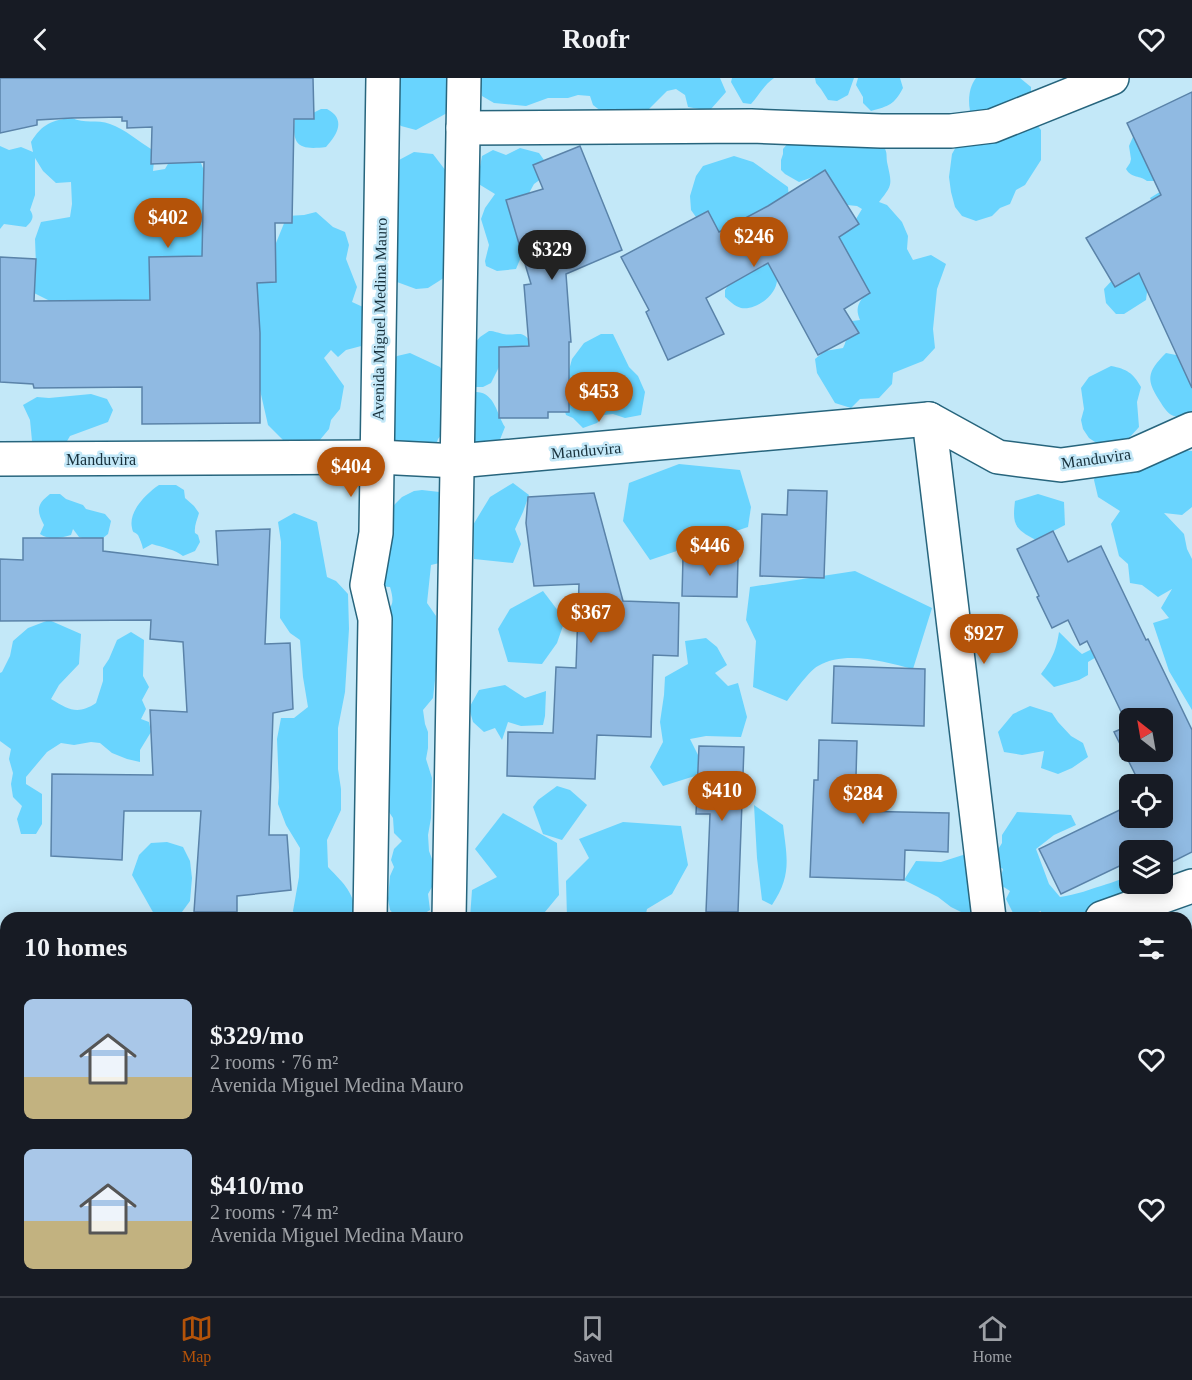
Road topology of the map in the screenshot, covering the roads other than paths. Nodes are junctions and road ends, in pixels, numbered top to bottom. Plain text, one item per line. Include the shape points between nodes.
1 (383, 78) edge
2 (464, 78) edge
3 (1112, 78) edge
4 (463, 128) junction
5 (929, 419) junction
6 (1192, 429) edge
7 (378, 458) junction
8 (0, 459) edge
9 (458, 461) junction
10 (1192, 886) edge
11 (370, 912) edge
12 (449, 912) edge
13 (988, 912) edge
14 (1119, 912) edge

1 - 7 street, Avenida Miguel Medina Mauro
2 - 4 street
3 - 4 street via 992,126 951,131 750,126
4 - 9 street
5 - 6 street, Manduvira via 998,457 1061,465 1134,455
5 - 9 street, Manduvira
5 - 13 street
7 - 8 street, Manduvira
7 - 9 street, Manduvira
7 - 11 street, Avenida Miguel Medina Mauro via 376,533 367,585 375,619
9 - 12 street
10 - 14 street

